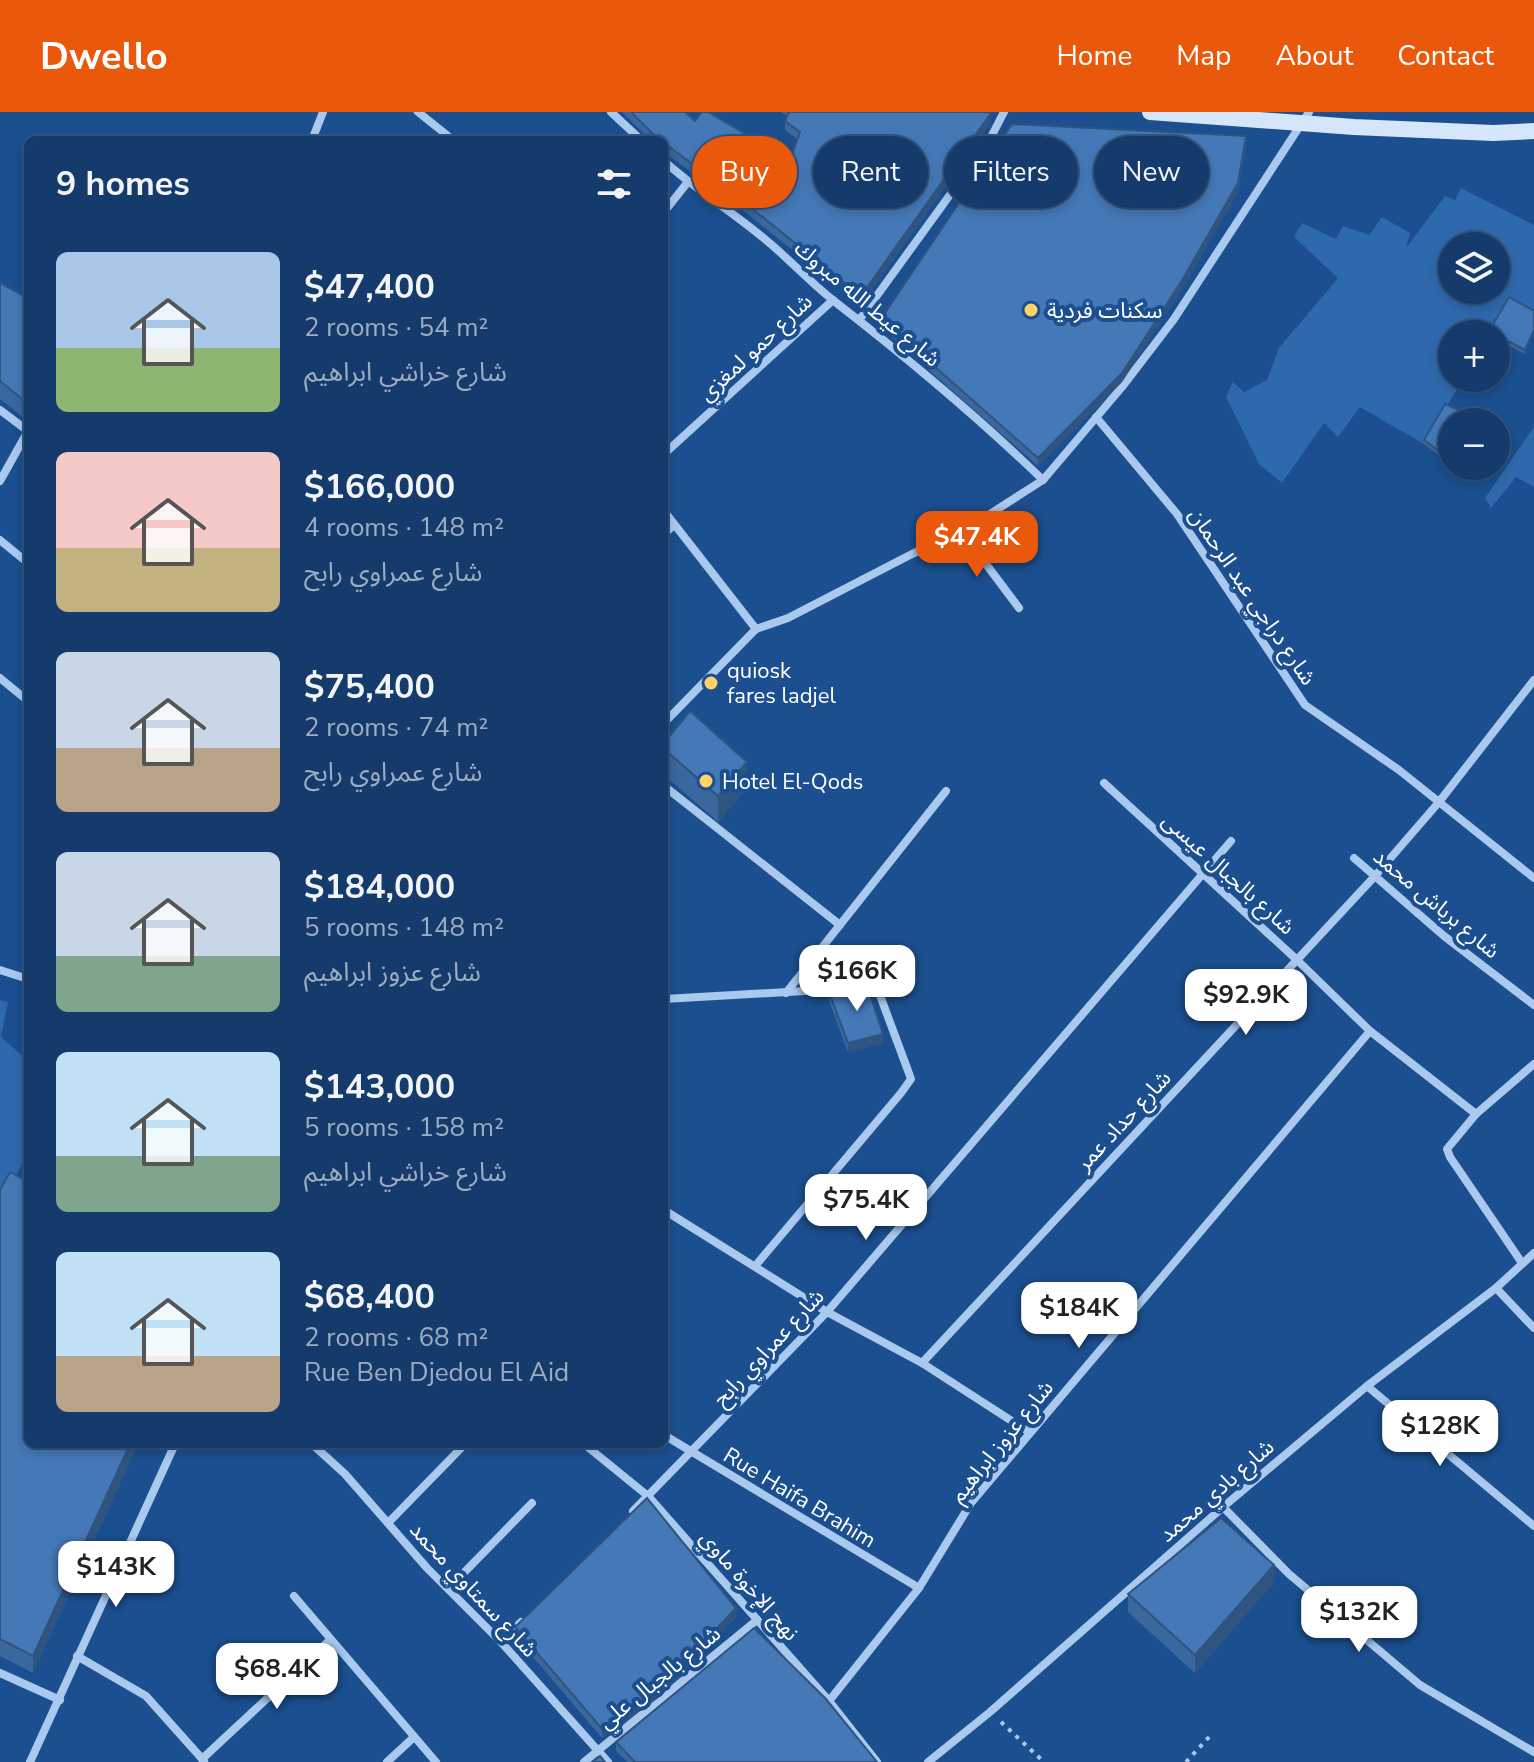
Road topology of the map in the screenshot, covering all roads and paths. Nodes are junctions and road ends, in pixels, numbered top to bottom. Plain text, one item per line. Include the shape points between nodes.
1 (323, 112) edge
2 (418, 112) edge
3 (611, 112) edge
4 (1004, 112) edge
5 (1150, 112) edge
6 (1306, 117) edge
7 (1534, 131) edge
8 (314, 136) edge
9 (448, 136) edge
10 (637, 136) edge
11 (668, 165) edge
12 (687, 183) junction
13 (668, 207) edge
14 (833, 300) junction
15 (860, 319) junction
16 (0, 410) edge
17 (1096, 417) junction
18 (24, 428) edge
19 (24, 438) edge
20 (668, 450) edge
21 (1043, 480) junction
22 (0, 481) edge
23 (668, 517) edge
24 (674, 525) junction
25 (668, 530) edge
26 (962, 532) junction
27 (0, 540) edge
28 (24, 560) edge
29 (1019, 608) dead end
30 (756, 629) junction
31 (0, 678) edge
32 (1534, 680) edge
33 (24, 698) edge
34 (668, 719) edge
35 (1104, 783) dead end
36 (668, 789) edge
37 (946, 791) dead end
38 (1439, 802) junction
39 (1231, 841) dead end
40 (1354, 858) dead end
41 (1204, 875) junction
42 (1375, 876) junction
43 (1534, 878) edge
44 (840, 925) junction
45 (1296, 959) junction
46 (0, 970) edge
47 (24, 978) edge
48 (786, 993) junction
49 (668, 999) edge
50 (1534, 1005) edge
51 (1370, 1031) junction
52 (1534, 1064) edge
53 (1476, 1114) junction
54 (668, 1212) edge
55 (1534, 1253) edge
56 (1522, 1263) junction
57 (756, 1265) junction
58 (1496, 1288) junction
59 (827, 1312) junction
60 (1534, 1328) edge
61 (922, 1363) junction
62 (1367, 1386) junction
63 (1029, 1432) junction
64 (668, 1438) edge
65 (173, 1448) edge
66 (316, 1448) edge
67 (461, 1448) edge
68 (589, 1448) edge
69 (692, 1453) junction
70 (648, 1496) junction
71 (532, 1503) dead end
72 (1223, 1507) junction
73 (625, 1519) edge
74 (388, 1523) junction
75 (1534, 1526) edge
76 (919, 1588) junction
77 (448, 1589) junction
78 (294, 1596) dead end
79 (524, 1620) edge
80 (757, 1620) junction
81 (330, 1640) junction
82 (501, 1642) junction
83 (77, 1656) junction
84 (0, 1673) edge
85 (60, 1700) junction
86 (829, 1701) junction
87 (990, 1712) junction
88 (1210, 1736) dead end
89 (413, 1738) junction
90 (597, 1751) junction
91 (1534, 1752) edge
92 (204, 1760) edge
93 (30, 1762) edge
94 (387, 1762) edge
95 (436, 1762) edge
96 (584, 1762) edge
97 (608, 1762) edge
98 (877, 1762) edge
99 (928, 1762) edge
100 (1044, 1762) edge
101 (1186, 1762) edge

1 - 8 street
2 - 9 street
3 - 10 street
4 - 15 street via 989,141
5 - 6 main road
6 - 7 main road via 1354,127
6 - 17 street via 1174,319
11 - 12 street, شارع عيط الله مبروك
12 - 13 street
12 - 14 street, شارع عيط الله مبروك via 763,238
14 - 15 street, شارع عيط الله مبروك
14 - 20 street, شارع حمو لمغزي
15 - 21 street, شارع عيط الله مبروك
16 - 18 street
17 - 21 street
17 - 38 street, شارع دراجي عبد الرحمان via 1177,514 1305,705
19 - 22 street
21 - 26 street
23 - 24 street
24 - 25 street
24 - 30 street
26 - 29 street
26 - 30 street
27 - 28 street
30 - 34 street
31 - 33 street
32 - 38 street, شارع حداد عمر
35 - 41 street, شارع بالجبال عيسى
36 - 44 street
37 - 44 street
38 - 42 street, شارع حداد عمر
38 - 43 street
39 - 41 street, شارع عمراوي رابح
40 - 42 street, شارع برباش محمد
41 - 45 street, شارع بالجبال عيسى
41 - 59 street, شارع عمراوي رابح
42 - 45 street, شارع حداد عمر
42 - 50 street, شارع برباش محمد
44 - 48 street
45 - 51 street, شارع بالجبال عيسى
45 - 61 street, شارع حداد عمر
46 - 47 street
48 - 49 street
48 - 57 street via 878,990 911,1079
51 - 53 street, شارع بالجبال عيسى
51 - 63 street, شارع عزوز ابراهيم
52 - 53 street
53 - 56 street via 1447,1149
54 - 57 street
55 - 56 street, شارع بادي محمد
56 - 58 street, شارع بادي محمد
57 - 59 street
58 - 60 street
58 - 62 street, شارع بادي محمد
59 - 61 street
59 - 69 street, شارع عمراوي رابح
61 - 63 street
62 - 72 street, شارع بادي محمد
62 - 75 street
63 - 76 street, شارع عزوز ابراهيم via 971,1503
64 - 69 street, Rue Haifa Brahim
65 - 83 street
66 - 74 street, شارع سمتاوي محمد
67 - 74 street
68 - 70 street, نهج الإخوة ماوي
69 - 70 street, شارع عمراوي رابح
69 - 76 street, Rue Haifa Brahim
70 - 73 street, شارع عمراوي رابح
70 - 80 street, نهج الإخوة ماوي
71 - 77 street
72 - 87 street, شارع بادي محمد
72 - 91 street via 1289,1574 1420,1685
74 - 77 street, شارع سمتاوي محمد
76 - 86 street, شارع عزوز ابراهيم
77 - 82 street, شارع سمتاوي محمد
78 - 81 street
79 - 82 street
80 - 86 street, نهج الإخوة ماوي
80 - 90 street, شارع بالجبال علي
81 - 89 street
81 - 92 street
82 - 90 street, شارع سمتاوي محمد
83 - 85 street
83 - 92 street via 146,1696
84 - 85 street
85 - 93 street
86 - 98 street, نهج الإخوة ماوي
87 - 99 street, شارع بادي محمد
87 - 100 path
88 - 101 path
89 - 94 street
89 - 95 street
90 - 96 street, شارع بالجبال علي
90 - 97 street, شارع سمتاوي محمد

